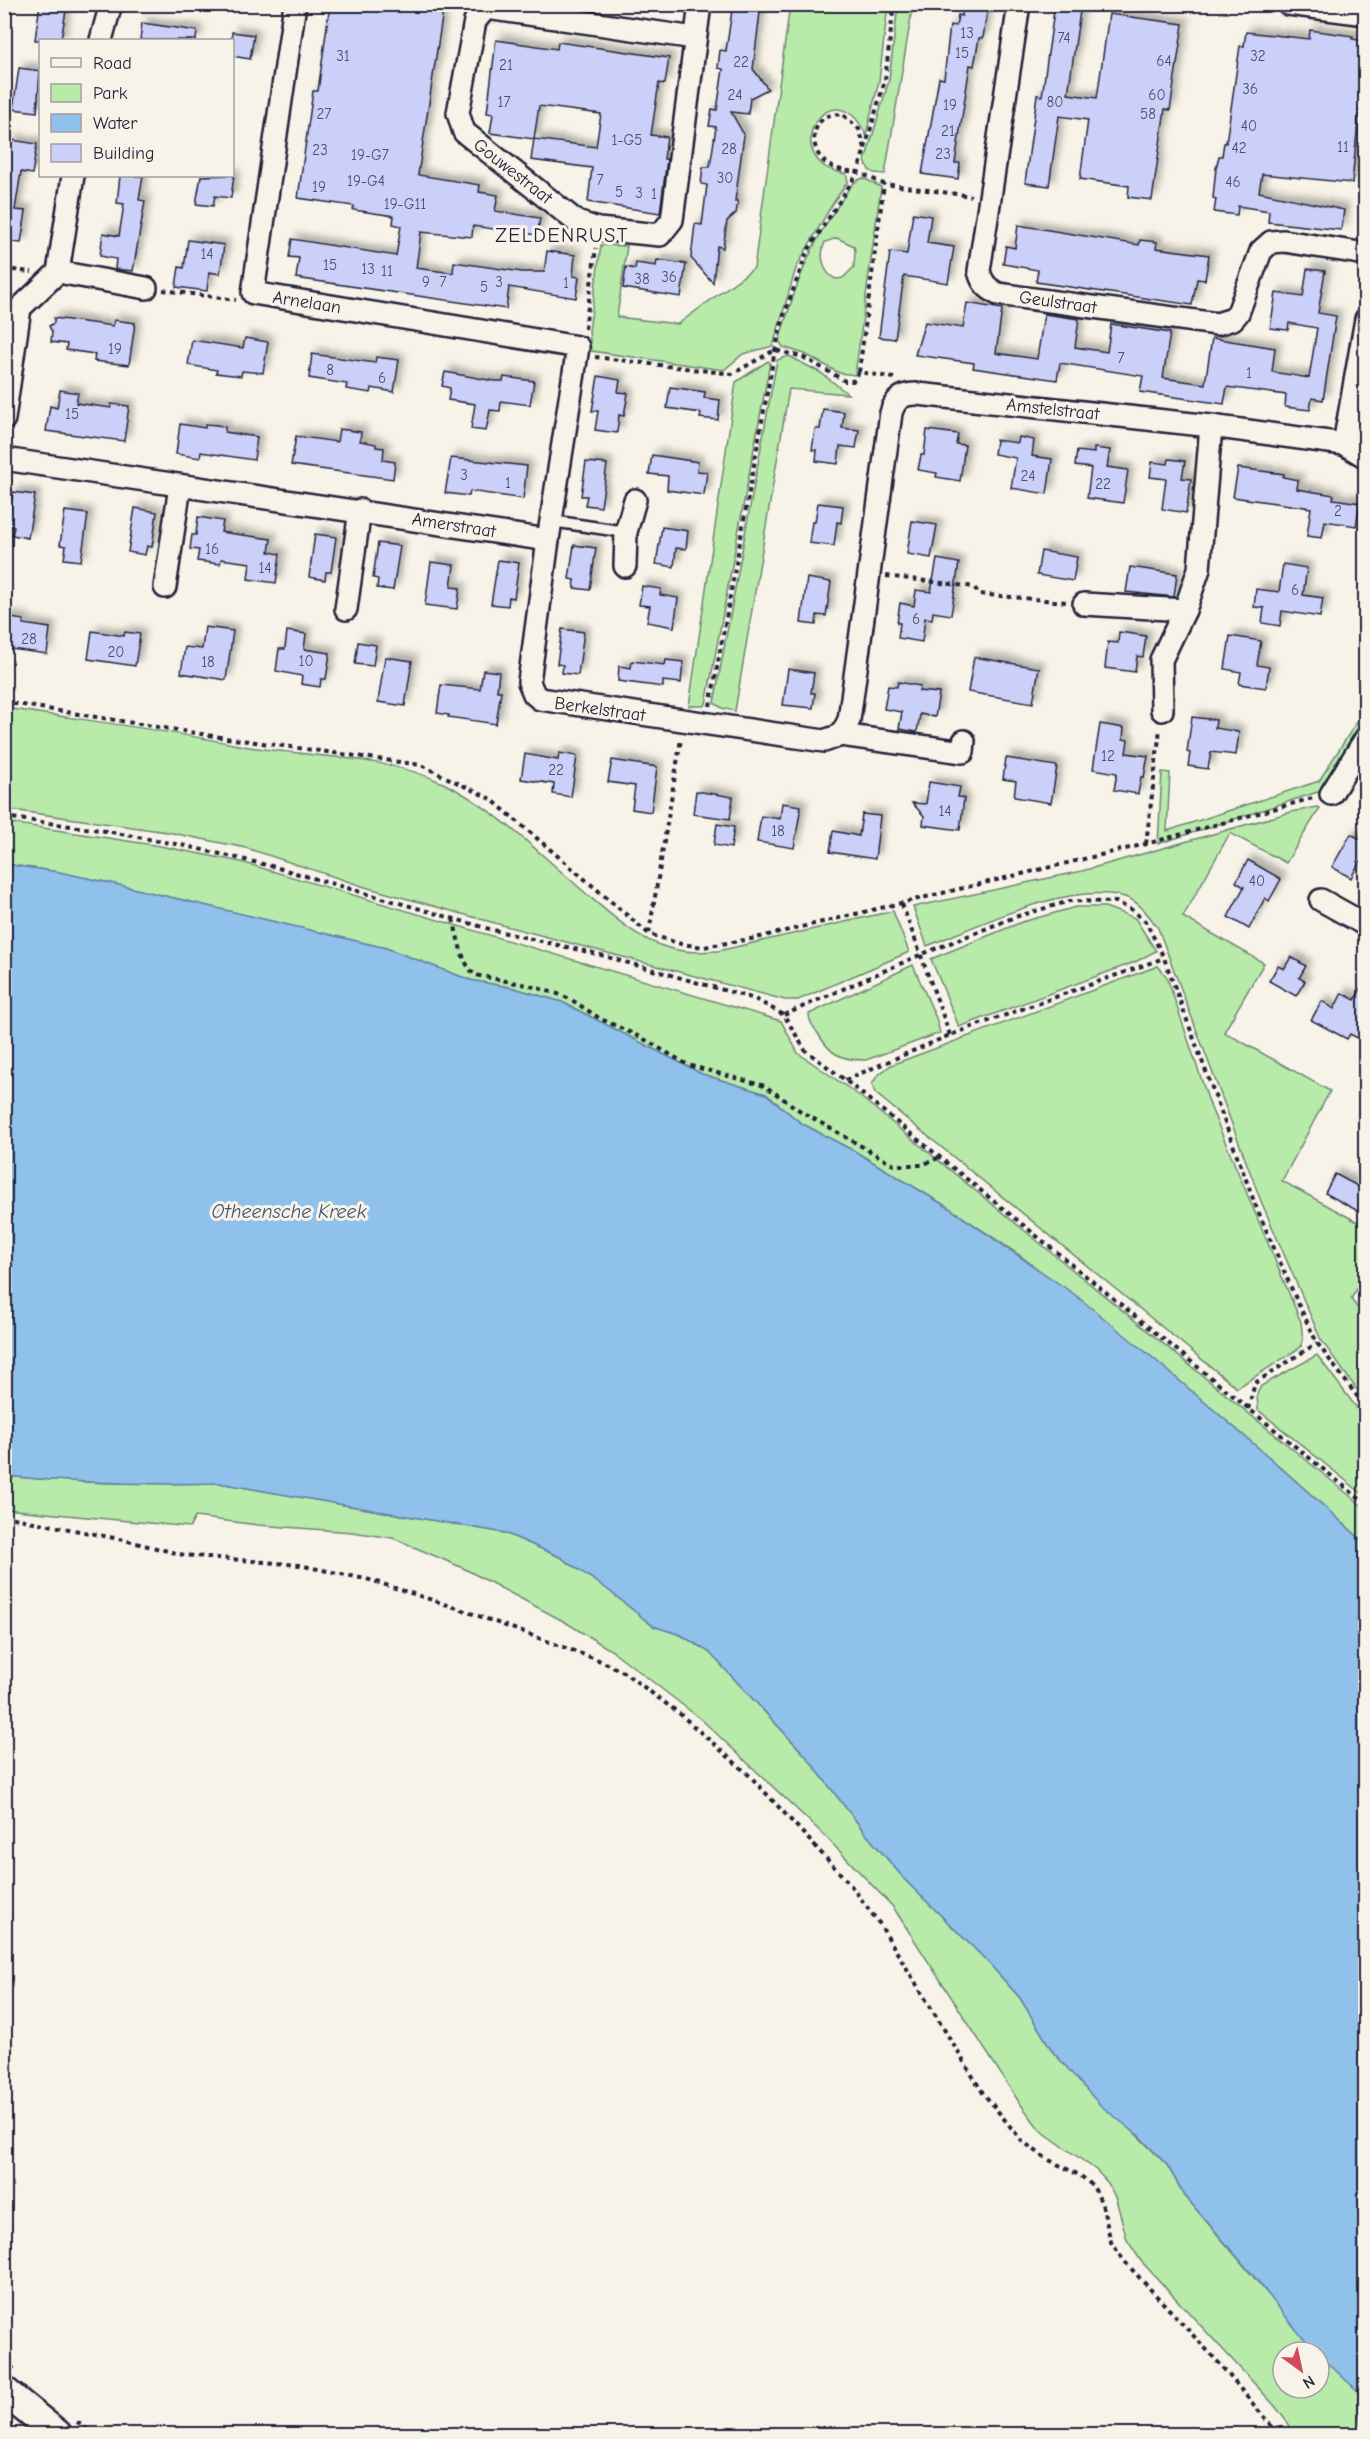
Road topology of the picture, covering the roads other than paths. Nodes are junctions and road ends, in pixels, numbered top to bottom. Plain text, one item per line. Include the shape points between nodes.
1 (111, 4) edge
2 (296, 4) edge
3 (700, 4) edge
4 (1019, 4) edge
5 (1288, 4) edge
6 (1365, 14) edge
7 (695, 38) junction
8 (101, 39) edge
9 (73, 177) edge
10 (1365, 254) edge
11 (58, 272) junction
12 (146, 288) road end
13 (1365, 319) edge
14 (577, 351) joint
15 (4, 419) edge
16 (1211, 426) junction
17 (1344, 444) junction
18 (1365, 457) edge
19 (4, 459) edge
20 (180, 486) junction
21 (634, 500) dead end
22 (360, 510) junction
23 (550, 530) junction
24 (626, 532) junction
25 (625, 566) dead end
26 (165, 587) dead end
27 (1084, 604) road end
28 (346, 609) dead end
29 (1185, 610) junction
30 (1162, 710) road end
31 (841, 735) junction
32 (1365, 738) edge
33 (964, 741) dead end
34 (1331, 794) road end
35 (1321, 900) dead end
36 (1365, 925) edge
37 (4, 2391) edge
38 (57, 2434) edge

1 - 8 street
2 - 14 street, Arnelaan via 253,293
3 - 7 street, Gouwestraat
4 - 10 street, Geulstraat via 979,271 985,285 998,294 1217,324 1239,313 1261,251 1271,242
5 - 6 street
7 - 7 street, Gouwestraat via 672,220 660,235 598,229 578,222 464,132 458,113 474,21 486,8
9 - 11 street
11 - 12 street
11 - 15 street via 20,308
13 - 17 street
14 - 23 street, Berkelstraat
16 - 17 street, Amstelstraat
16 - 29 street via 1199,569
16 - 31 street, Amstelstraat via 918,394 903,395 897,400 891,413 849,720
17 - 18 street
19 - 20 street, Amerstraat
20 - 22 street, Amerstraat
20 - 26 street
21 - 24 street
22 - 23 street, Amerstraat
22 - 28 street
23 - 24 lane
23 - 31 street, Berkelstraat via 529,682 534,694 546,701 824,741
24 - 25 street
27 - 29 street
29 - 30 street via 1161,660
31 - 33 street, Berkelstraat via 963,752
32 - 34 street
35 - 36 street
37 - 38 street

